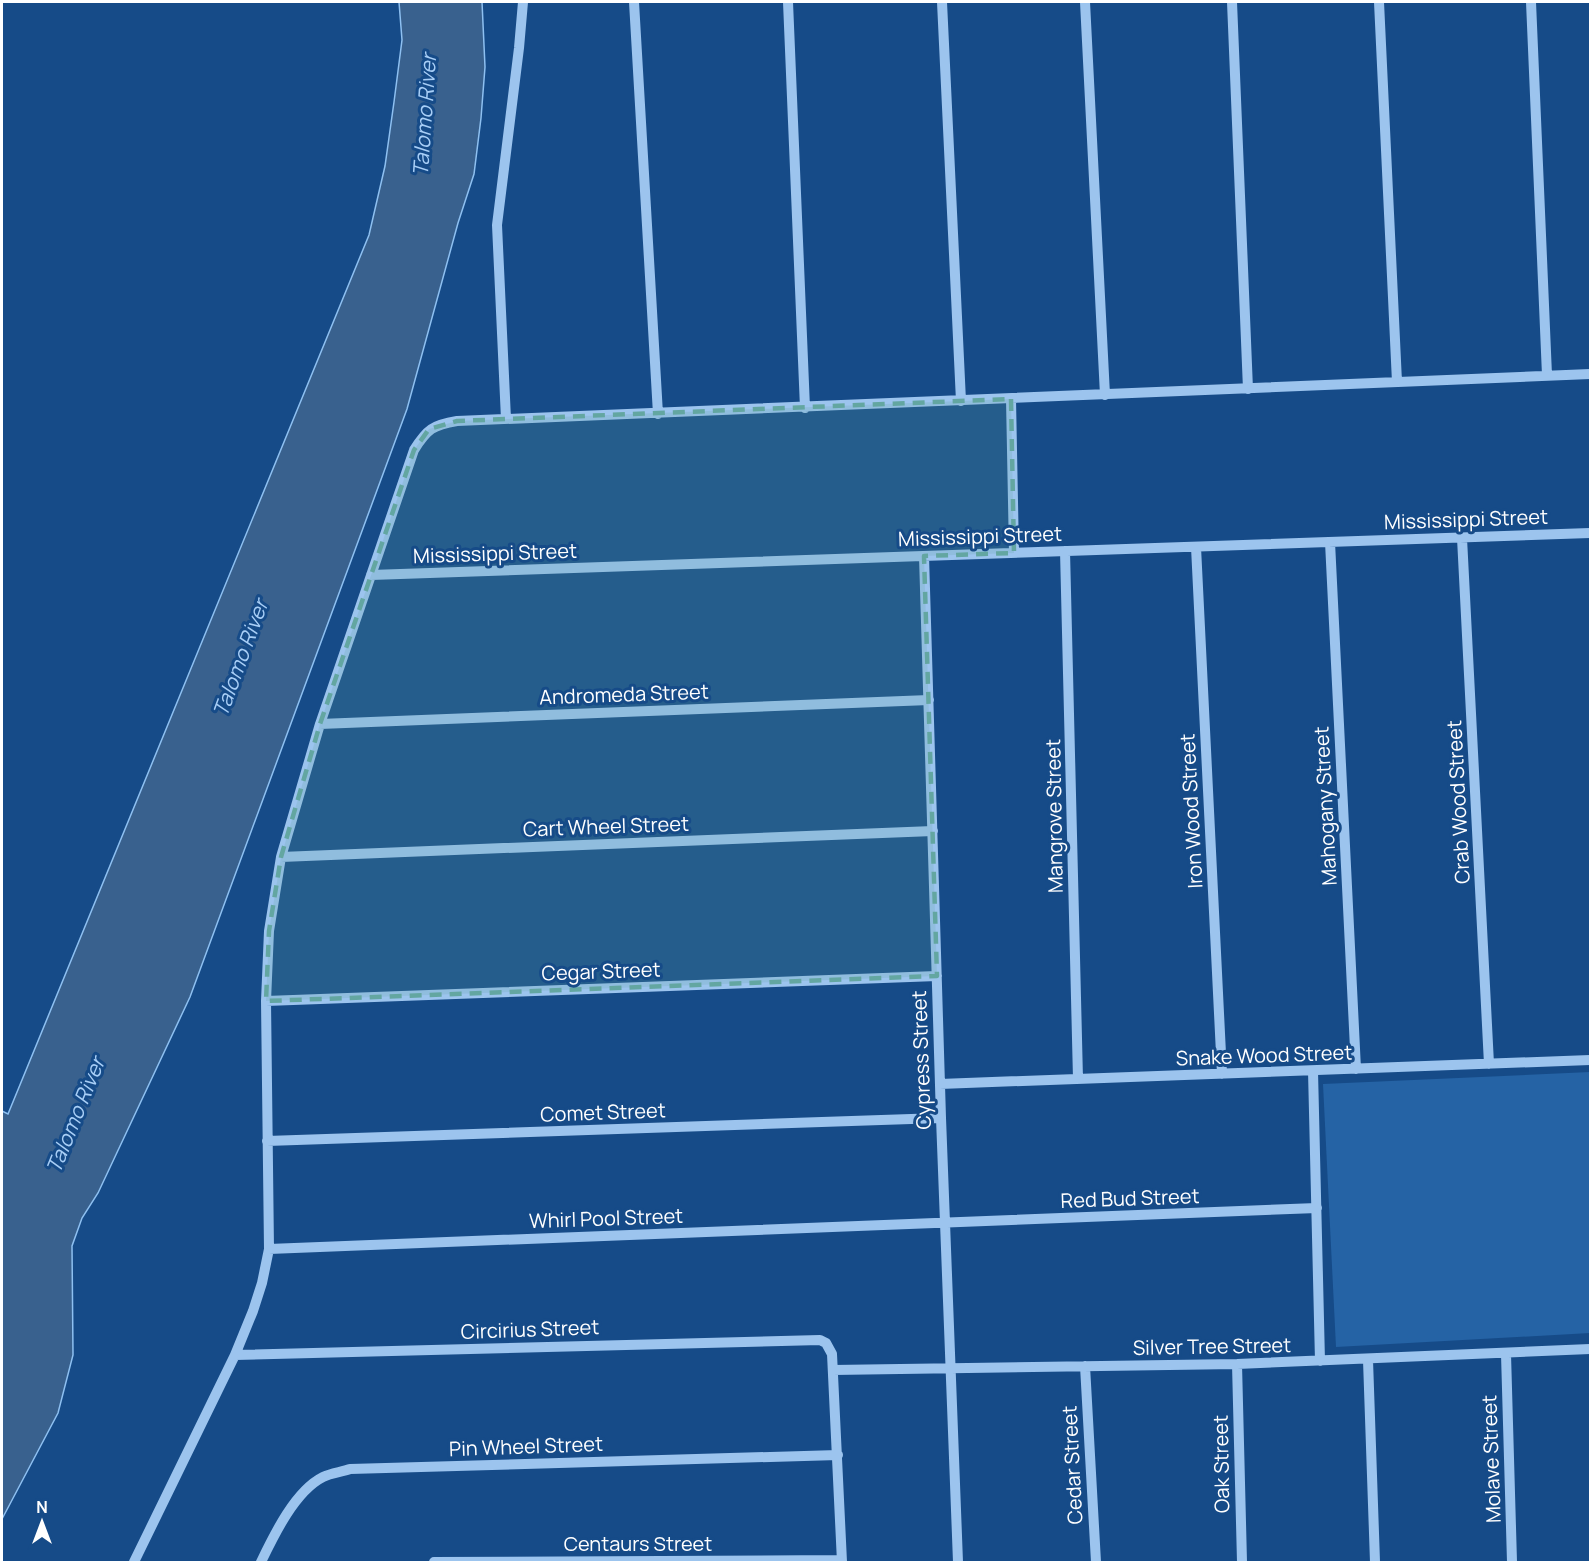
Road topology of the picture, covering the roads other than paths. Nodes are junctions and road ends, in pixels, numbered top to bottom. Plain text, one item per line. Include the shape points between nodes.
1 (523, 2) edge
2 (634, 2) edge
3 (788, 2) edge
4 (942, 2) edge
5 (1085, 2) edge
6 (1232, 2) edge
7 (1380, 2) edge
8 (1531, 2) edge
9 (1590, 374) edge
10 (1547, 375) junction
11 (1396, 382) junction
12 (1248, 388) junction
13 (1105, 395) junction
14 (1011, 399) junction
15 (961, 401) junction
16 (805, 408) junction
17 (658, 414) junction
18 (506, 419) junction
19 (1590, 533) edge
20 (1462, 538) junction
21 (1330, 542) junction
22 (1196, 547) junction
23 (1065, 551) junction
24 (1014, 553) junction
25 (924, 556) junction
26 (371, 575) junction
27 (928, 700) junction
28 (320, 724) junction
29 (933, 831) junction
30 (281, 857) junction
31 (937, 976) junction
32 (266, 1001) junction
33 (1590, 1060) edge
34 (1490, 1064) junction
35 (1356, 1069) junction
36 (1313, 1071) junction
37 (1222, 1074) junction
38 (1078, 1079) junction
39 (939, 1084) junction
40 (940, 1118) junction
41 (267, 1142) junction
42 (1317, 1208) junction
43 (944, 1224) junction
44 (269, 1249) junction
45 (1590, 1349) edge
46 (1506, 1354) junction
47 (235, 1355) junction
48 (1368, 1359) junction
49 (1320, 1361) junction
50 (1237, 1364) junction
51 (1085, 1366) junction
52 (950, 1368) junction
53 (834, 1371) junction
54 (838, 1455) junction
55 (842, 1561) edge
56 (134, 1563) edge
57 (261, 1563) edge
58 (434, 1563) edge
59 (958, 1563) edge
60 (1096, 1563) edge
61 (1242, 1563) edge
62 (1375, 1563) edge
63 (1512, 1563) edge

1 - 18 street via 497,225
2 - 17 street
3 - 16 street
4 - 15 street
5 - 13 street
6 - 12 street
7 - 11 street
8 - 10 street
9 - 10 street
10 - 11 street
11 - 12 street
12 - 13 street
13 - 14 street
14 - 15 street
14 - 24 street
15 - 16 street
16 - 17 street
17 - 18 street
18 - 26 street via 441,424 421,438
19 - 20 street, Mississippi Street
20 - 21 street, Mississippi Street
20 - 34 street, Crab Wood Street
21 - 22 street, Mississippi Street
21 - 35 street, Mahogany Street
22 - 23 street, Mississippi Street
22 - 37 street, Iron Wood Street
23 - 24 street, Mississippi Street
23 - 38 street, Mangrove Street
24 - 25 street, Mississippi Street
25 - 26 street, Mississippi Street
25 - 27 street, Cypress Street
26 - 28 street
27 - 28 street, Andromeda Street
27 - 29 street, Cypress Street
28 - 30 street
29 - 30 street, Cart Wheel Street
29 - 31 street, Cypress Street
30 - 32 street via 269,931
31 - 32 street, Cegar Street
31 - 39 street, Cypress Street
32 - 41 street
33 - 34 street, Snake Wood Street
34 - 35 street, Snake Wood Street
35 - 36 street, Snake Wood Street
36 - 37 street, Snake Wood Street
36 - 42 street
37 - 38 street, Snake Wood Street
38 - 39 street, Snake Wood Street
39 - 40 street, Cypress Street
40 - 41 street, Comet Street
40 - 43 street, Cypress Street
41 - 44 street
42 - 43 street, Red Bud Street
42 - 49 street
43 - 44 street, Whirl Pool Street
43 - 52 street, Cypress Street
44 - 47 street via 262,1283
45 - 46 street, Silver Tree Street
46 - 48 street, Silver Tree Street
46 - 63 street, Molave Street
47 - 53 street, Circirius Street via 812,1339 826,1343
47 - 56 street
48 - 49 street, Silver Tree Street
48 - 62 street
49 - 50 street, Silver Tree Street
50 - 51 street, Silver Tree Street
50 - 61 street, Oak Street
51 - 52 street, Silver Tree Street
51 - 60 street, Cedar Street
52 - 53 street, Silver Tree Street
52 - 59 street, Cypress Street
53 - 54 street
54 - 55 street
54 - 57 street, Pin Wheel Street via 350,1469 323,1477 300,1496
55 - 58 street, Centaurs Street

